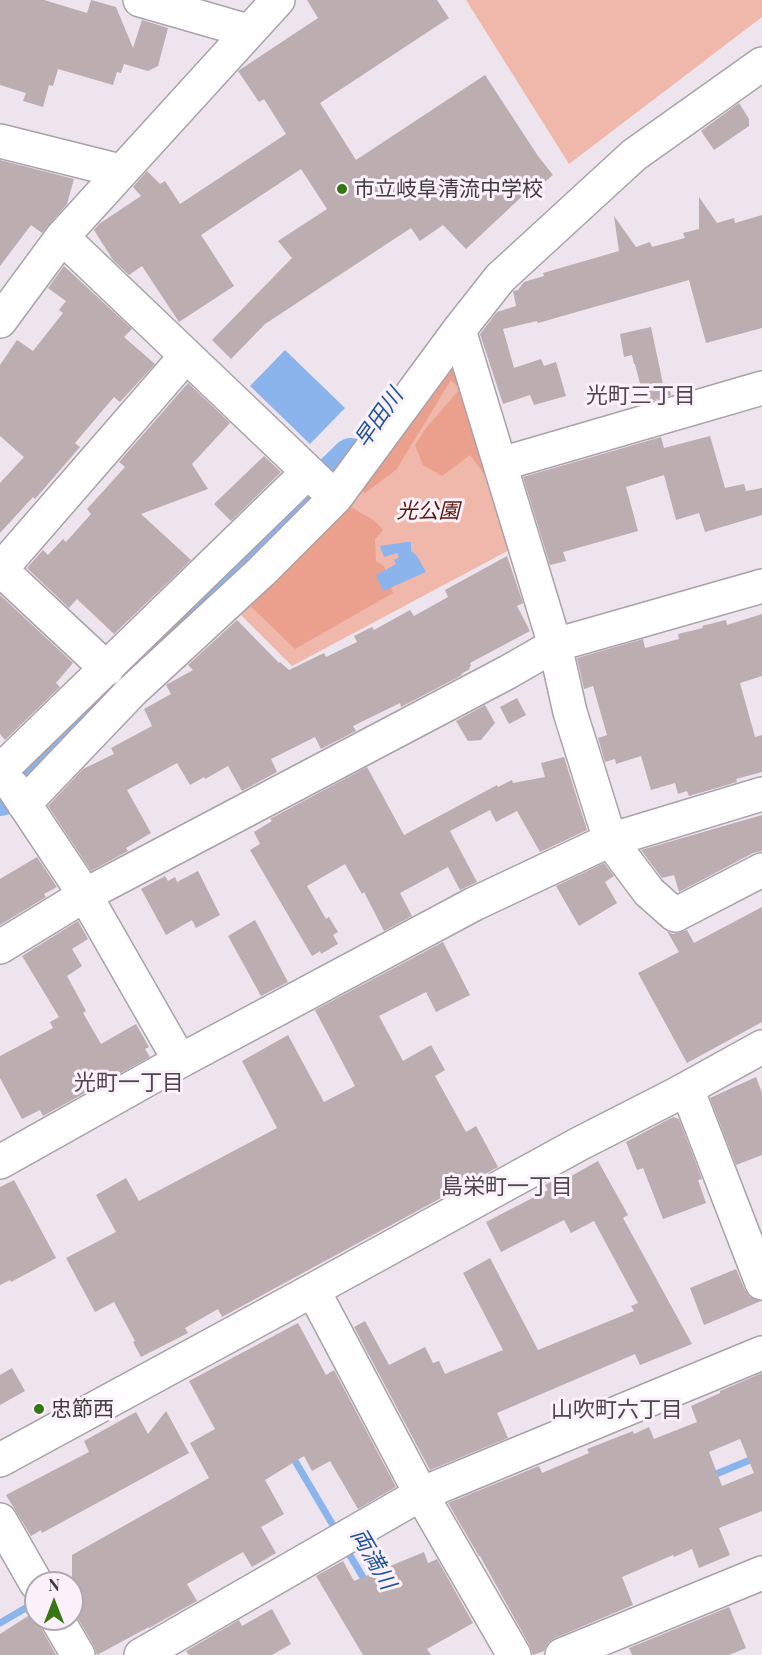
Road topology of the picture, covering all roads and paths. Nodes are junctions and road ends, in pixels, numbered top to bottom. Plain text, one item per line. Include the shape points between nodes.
1 (140, 0) edge
2 (278, 0) edge
3 (248, 31) junction
4 (762, 64) edge
5 (0, 141) edge
6 (120, 171) junction
7 (62, 237) junction
8 (0, 321) edge
9 (459, 330) junction
10 (186, 356) junction
11 (762, 388) edge
12 (501, 464) junction
13 (321, 485) junction
14 (0, 569) edge
15 (762, 586) edge
16 (555, 645) junction
17 (107, 669) junction
18 (9, 780) edge
19 (762, 794) edge
20 (610, 840) junction
21 (762, 870) edge
22 (85, 895) junction
23 (0, 947) edge
24 (762, 1047) edge
25 (180, 1061) junction
26 (687, 1089) junction
27 (0, 1162) edge
28 (762, 1284) edge
29 (313, 1290) junction
30 (762, 1353) edge
31 (0, 1460) edge
32 (421, 1494) junction
33 (0, 1520) edge
34 (29, 1571) edge
35 (762, 1573) edge
36 (64, 1631) edge
37 (78, 1655) edge
38 (141, 1655) edge
39 (514, 1655) edge
40 (562, 1655) edge

1 - 3 street
2 - 3 street
3 - 6 street
4 - 9 street via 634,154 500,278
5 - 6 street
6 - 7 street
7 - 8 street
7 - 10 street
9 - 12 street
9 - 13 street
10 - 13 street
10 - 14 street
11 - 12 street
12 - 16 street
13 - 17 street
13 - 18 street via 261,572 131,692
14 - 17 street
15 - 16 street
16 - 20 street via 570,712
16 - 22 street
17 - 18 street
18 - 22 street
19 - 20 street
20 - 21 street via 649,892 675,915
20 - 25 street via 474,904
22 - 23 street
22 - 25 street
24 - 26 street
25 - 27 street
26 - 28 street
26 - 29 street
29 - 31 street
29 - 32 street
30 - 32 street
32 - 38 street
32 - 39 street
33 - 34 street
35 - 40 street
36 - 37 street

